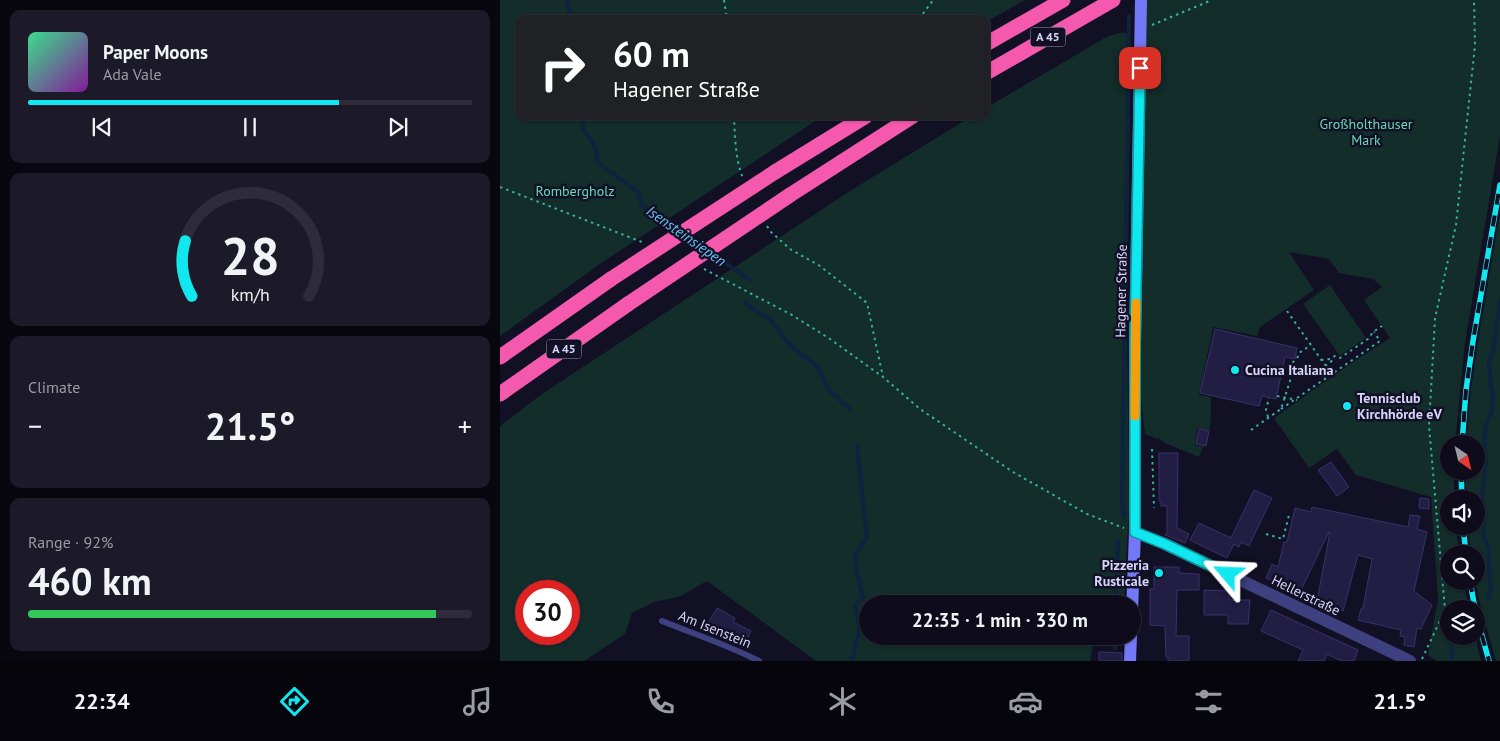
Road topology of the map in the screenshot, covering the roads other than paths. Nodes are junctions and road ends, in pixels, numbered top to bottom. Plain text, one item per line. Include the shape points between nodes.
1 (1063, 0) edge
2 (1141, 0) edge
3 (1112, 1) edge
4 (990, 42) edge
5 (990, 71) edge
6 (860, 120) edge
7 (907, 120) edge
8 (500, 357) edge
9 (500, 394) edge
10 (1135, 532) junction
11 (1133, 595) edge
12 (662, 621) dead end
13 (1131, 645) edge
14 (759, 661) edge
15 (1130, 661) edge
16 (1410, 661) edge

1 - 4 highway, A 45
2 - 10 main road, Hagener Straße
3 - 5 highway, A 45
6 - 8 highway, A 45, bridge via 612,279
7 - 9 highway, A 45, bridge via 628,304
10 - 11 main road, Hagener Straße
10 - 16 street, Hellerstraße
12 - 14 lane, Am Isenstein
13 - 15 main road

